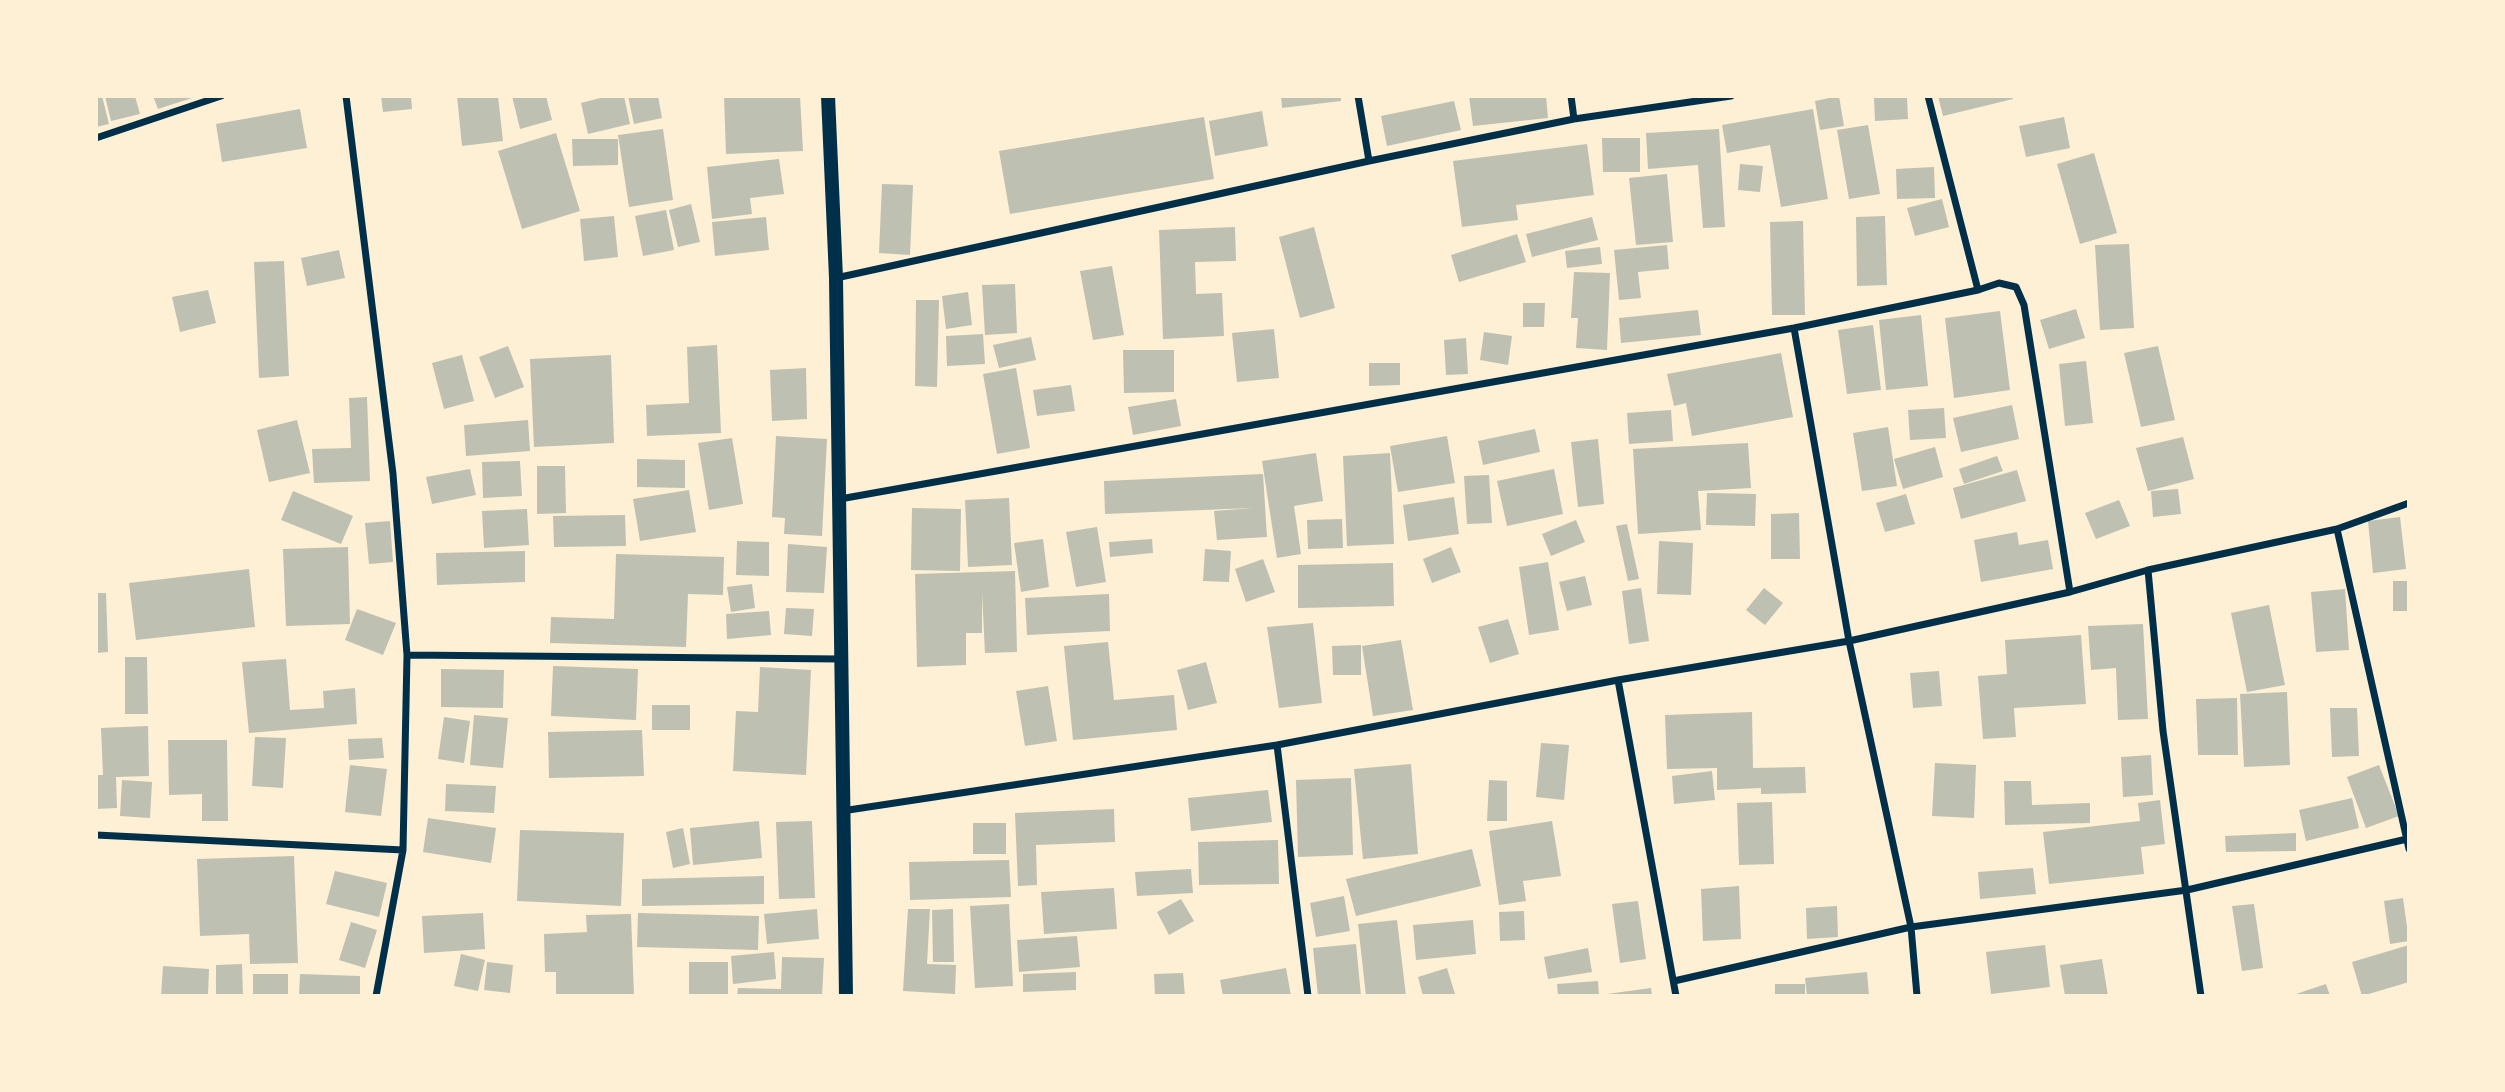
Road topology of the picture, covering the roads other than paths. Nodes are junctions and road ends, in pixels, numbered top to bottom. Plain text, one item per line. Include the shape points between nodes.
1 (221, 96) edge
2 (346, 96) edge
3 (828, 96) edge
4 (1358, 96) edge
5 (1571, 96) edge
6 (1731, 96) edge
7 (1928, 96) edge
8 (1574, 119) junction
9 (96, 138) edge
10 (1369, 161) junction
11 (836, 278) junction
12 (1978, 290) junction
13 (1794, 328) junction
14 (840, 499) junction
15 (2409, 503) edge
16 (2337, 529) junction
17 (2148, 570) junction
18 (2070, 592) junction
19 (1849, 641) junction
20 (407, 654) junction
21 (841, 659) junction
22 (1618, 680) junction
23 (1277, 745) junction
24 (841, 811) junction
25 (96, 835) edge
26 (2407, 839) junction
27 (2409, 849) edge
28 (403, 850) junction
29 (2187, 890) junction
30 (1911, 927) junction
31 (1674, 981) junction
32 (376, 996) edge
33 (846, 996) edge
34 (1308, 996) edge
35 (1676, 996) edge
36 (1917, 996) edge
37 (2201, 996) edge

1 - 9 street
2 - 20 street via 393,474
3 - 11 main road
4 - 10 street
5 - 8 street
6 - 8 street
7 - 12 street
8 - 10 street
10 - 11 street
11 - 14 main road
12 - 13 street
12 - 18 street via 1999,283 2016,288 2024,305
13 - 14 street
13 - 19 street
14 - 21 main road
15 - 16 street
16 - 17 street
16 - 26 street
17 - 18 street
17 - 29 street via 2163,731
18 - 19 street
19 - 22 street
19 - 30 street
20 - 21 street
20 - 28 street
21 - 24 main road
22 - 23 street
22 - 31 street
23 - 24 street
23 - 34 street
24 - 33 main road
25 - 28 street
26 - 27 street
26 - 29 street
28 - 32 street
29 - 30 street
29 - 37 street
30 - 31 street
30 - 36 street
31 - 35 street

